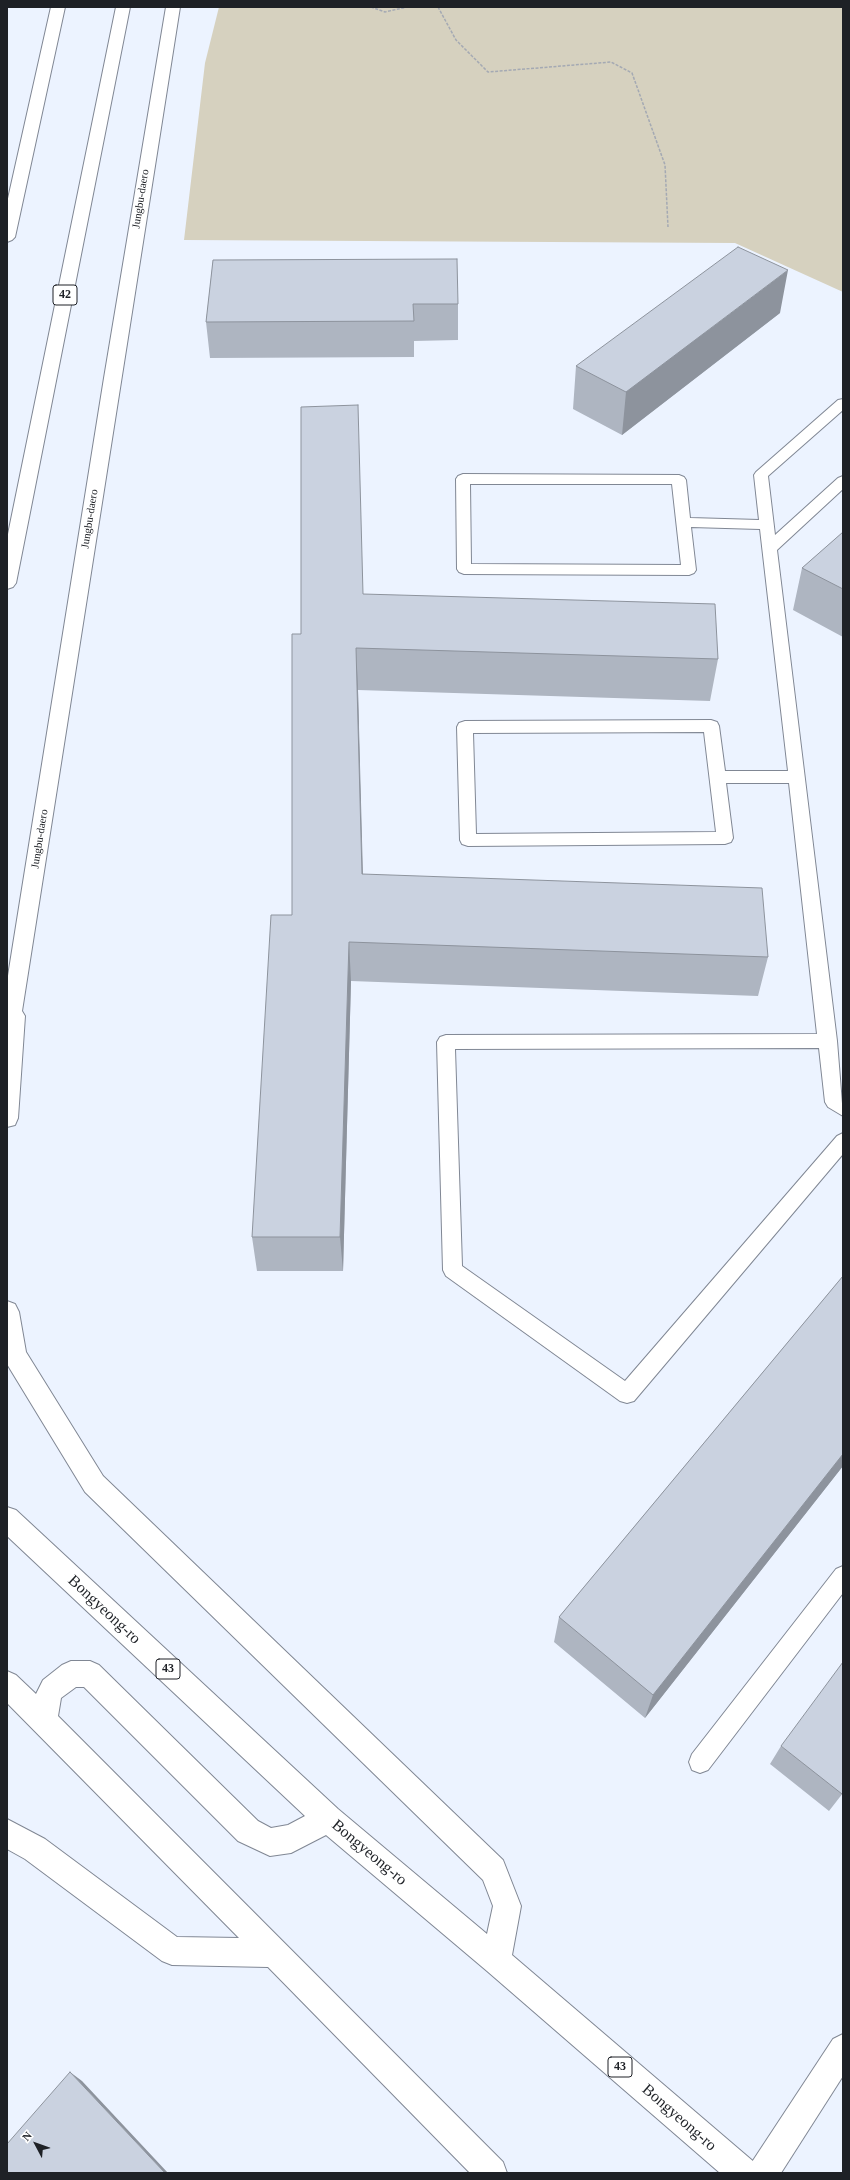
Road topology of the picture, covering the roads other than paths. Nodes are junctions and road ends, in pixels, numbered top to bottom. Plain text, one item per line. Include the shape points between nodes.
1 (58, 7) edge
2 (123, 7) edge
3 (173, 7) edge
4 (7, 237) edge
5 (843, 403) edge
6 (843, 481) edge
7 (684, 522) junction
8 (767, 525) junction
9 (770, 549) junction
10 (7, 583) edge
11 (718, 777) junction
12 (796, 777) junction
13 (16, 992) junction
14 (7, 1030) edge
15 (828, 1041) junction
16 (843, 1108) edge
17 (7, 1118) edge
18 (843, 1141) edge
19 (7, 1312) edge
20 (7, 1519) edge
21 (843, 1576) edge
22 (7, 1684) edge
23 (44, 1721) junction
24 (700, 1762) dead end
25 (328, 1819) junction
26 (7, 1833) edge
27 (274, 1953) junction
28 (497, 1960) junction
29 (843, 2049) edge
30 (492, 2173) edge
31 (743, 2173) edge
32 (763, 2173) edge

1 - 4 main road
2 - 10 main road, 42
3 - 13 main road, Jungbu-daero
5 - 8 lane via 761,475
6 - 9 lane
7 - 7 lane via 679,480 463,479 464,569 689,570
7 - 8 lane
8 - 9 lane
9 - 12 lane
11 - 11 lane via 725,838 468,840 465,727 711,726
11 - 12 lane
12 - 15 lane
13 - 14 main road, Jungbu-daero
13 - 17 main road
15 - 16 lane via 834,1102
15 - 18 lane via 446,1042 453,1270 627,1394
19 - 28 main road via 15,1355 94,1484 493,1870 508,1906
20 - 25 main road, Bongyeong-ro / 43
21 - 24 lane
22 - 23 main road
23 - 25 main road via 46,1703 52,1689 71,1674 90,1674 248,1831 270,1842 291,1839
23 - 27 main road
25 - 28 main road, Bongyeong-ro / 43
26 - 27 main road via 34,1849 172,1951
27 - 30 main road
28 - 31 main road, Bongyeong-ro / 43
29 - 32 main road

